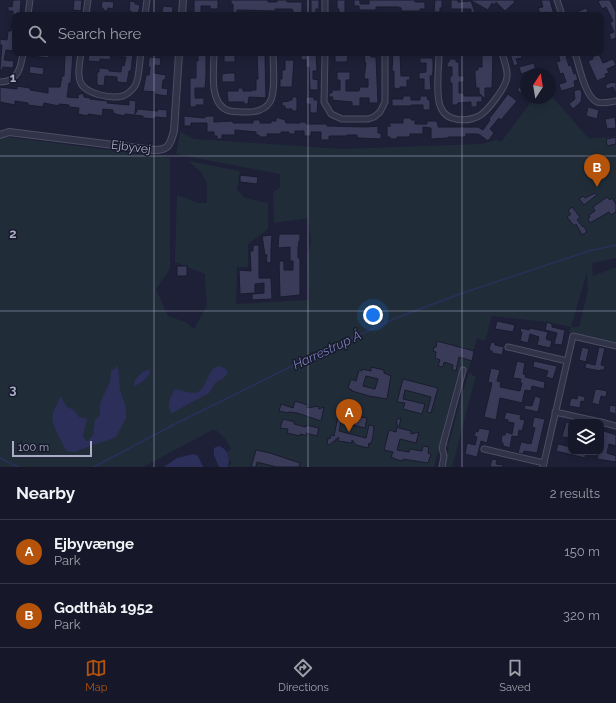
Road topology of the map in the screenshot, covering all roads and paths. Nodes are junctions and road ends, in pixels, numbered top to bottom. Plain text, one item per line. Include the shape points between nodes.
1 (30, 0) edge
2 (88, 0) edge
3 (147, 0) edge
4 (183, 0) edge
5 (325, 0) edge
6 (557, 0) edge
7 (28, 12) edge
8 (86, 12) edge
9 (145, 12) edge
10 (182, 12) edge
11 (325, 12) edge
12 (561, 12) edge
13 (22, 56) edge
14 (81, 56) edge
15 (141, 56) edge
16 (179, 56) edge
17 (214, 56) edge
18 (273, 56) edge
19 (325, 56) edge
20 (385, 56) edge
21 (439, 56) edge
22 (503, 56) edge
23 (576, 56) edge
24 (0, 82) edge
25 (616, 101) edge
26 (0, 135) edge
27 (616, 346) edge
28 (508, 347) dead end
29 (567, 361) junction
30 (462, 370) dead end
31 (555, 412) junction
32 (586, 419) edge
33 (604, 423) edge
34 (616, 426) edge
35 (484, 449) dead end
36 (543, 465) edge
37 (442, 467) edge

1 - 7 street
2 - 8 street
3 - 9 street
4 - 10 street
5 - 11 street
6 - 12 street
13 - 24 street via 19,72 11,80
14 - 15 street via 79,73 83,87 93,93 117,97 134,88
16 - 26 street, Ejbyvej via 174,131 167,148 154,150 9,132
17 - 18 street via 214,90 218,103 229,111 248,112 259,111 270,103
19 - 20 street via 324,102 331,114 342,119 368,119 380,112 384,102
21 - 22 street via 438,102 442,110 448,117 471,119 486,111 505,85 507,71
23 - 25 street via 592,99 603,103
27 - 29 street via 573,336
28 - 29 street
29 - 31 street
30 - 37 street via 442,448
31 - 32 street
31 - 36 street
33 - 34 street
35 - 36 street

